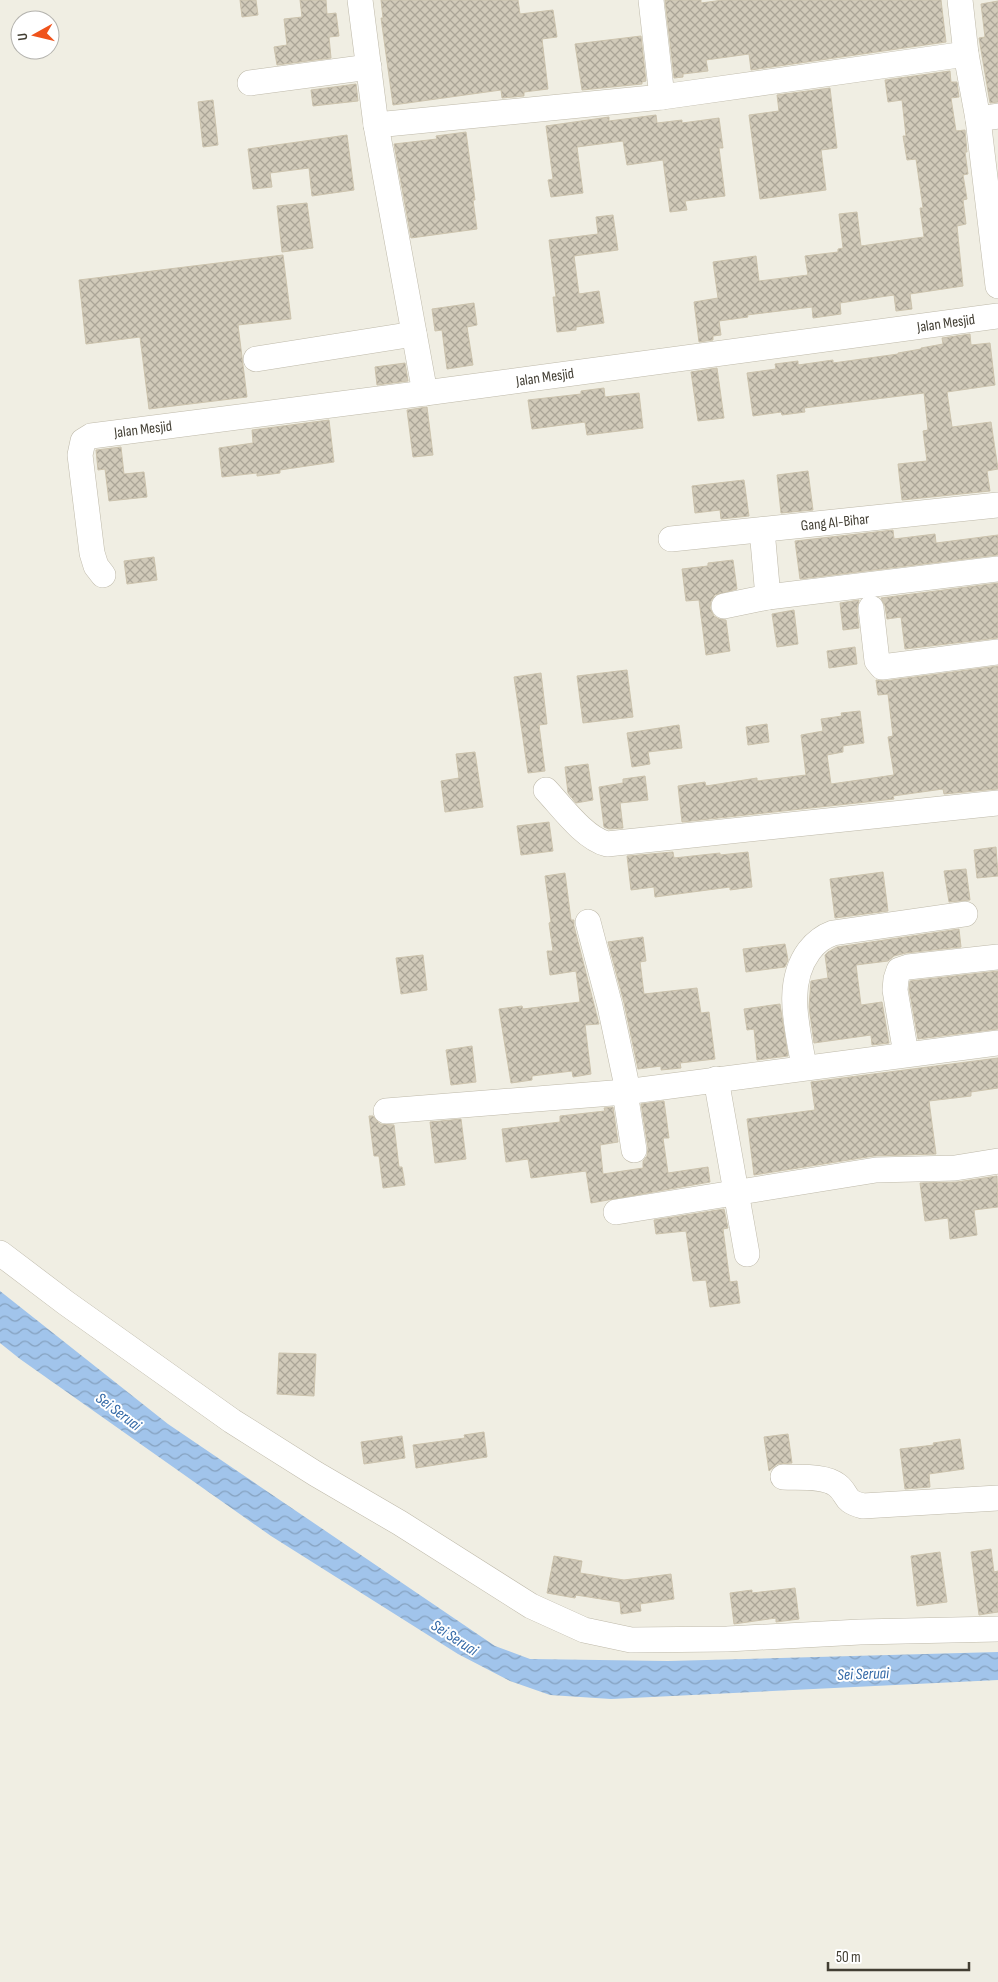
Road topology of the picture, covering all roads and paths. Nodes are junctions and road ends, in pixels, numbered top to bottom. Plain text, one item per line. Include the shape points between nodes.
1 (360, 0) edge
2 (651, 0) edge
3 (961, 0) edge
4 (966, 54) junction
5 (369, 67) junction
6 (250, 83) dead end
7 (662, 97) junction
8 (988, 118) edge
9 (376, 126) junction
10 (998, 286) edge
11 (998, 316) edge
12 (414, 334) junction
13 (256, 360) dead end
14 (425, 393) junction
15 (998, 504) edge
16 (762, 530) junction
17 (671, 539) dead end
18 (998, 569) edge
19 (103, 575) dead end
20 (768, 597) junction
21 (724, 606) dead end
22 (871, 608) dead end
23 (998, 652) edge
24 (546, 790) dead end
25 (998, 803) edge
26 (965, 914) dead end
27 (588, 922) dead end
28 (998, 957) edge
29 (998, 1043) edge
30 (906, 1054) junction
31 (804, 1067) junction
32 (716, 1079) junction
33 (626, 1091) junction
34 (386, 1111) dead end
35 (634, 1150) dead end
36 (998, 1160) edge
37 (736, 1191) junction
38 (616, 1212) dead end
39 (0, 1253) edge
40 (747, 1254) dead end
41 (783, 1477) dead end
42 (998, 1498) edge
43 (998, 1629) edge

1 - 5 street
2 - 7 street
3 - 4 street
4 - 7 street
4 - 8 street
5 - 6 street
5 - 9 street
7 - 9 street
8 - 10 street
9 - 12 street
11 - 14 street, Jalan Mesjid
12 - 13 street
12 - 14 street
14 - 19 street, Jalan Mesjid via 91,436 83,442 80,455 92,553
15 - 16 street, Gang Al-Bihar
16 - 17 street, Gang Al-Bihar
16 - 20 street
18 - 20 street
20 - 21 street
22 - 23 street via 877,661 882,666
24 - 25 street via 588,834 607,844
26 - 31 street via 833,933 820,938 804,958 794,985 794,1006
27 - 33 street via 610,1006
28 - 30 street via 899,970 896,990
29 - 30 street
30 - 31 street
31 - 32 street
32 - 33 street
32 - 37 street
33 - 34 street
33 - 35 street
36 - 37 street via 955,1168 876,1170
37 - 38 street
37 - 40 street
39 - 43 street via 232,1420 531,1606 584,1630 631,1640
41 - 42 street via 831,1481 839,1486 852,1504 863,1506

